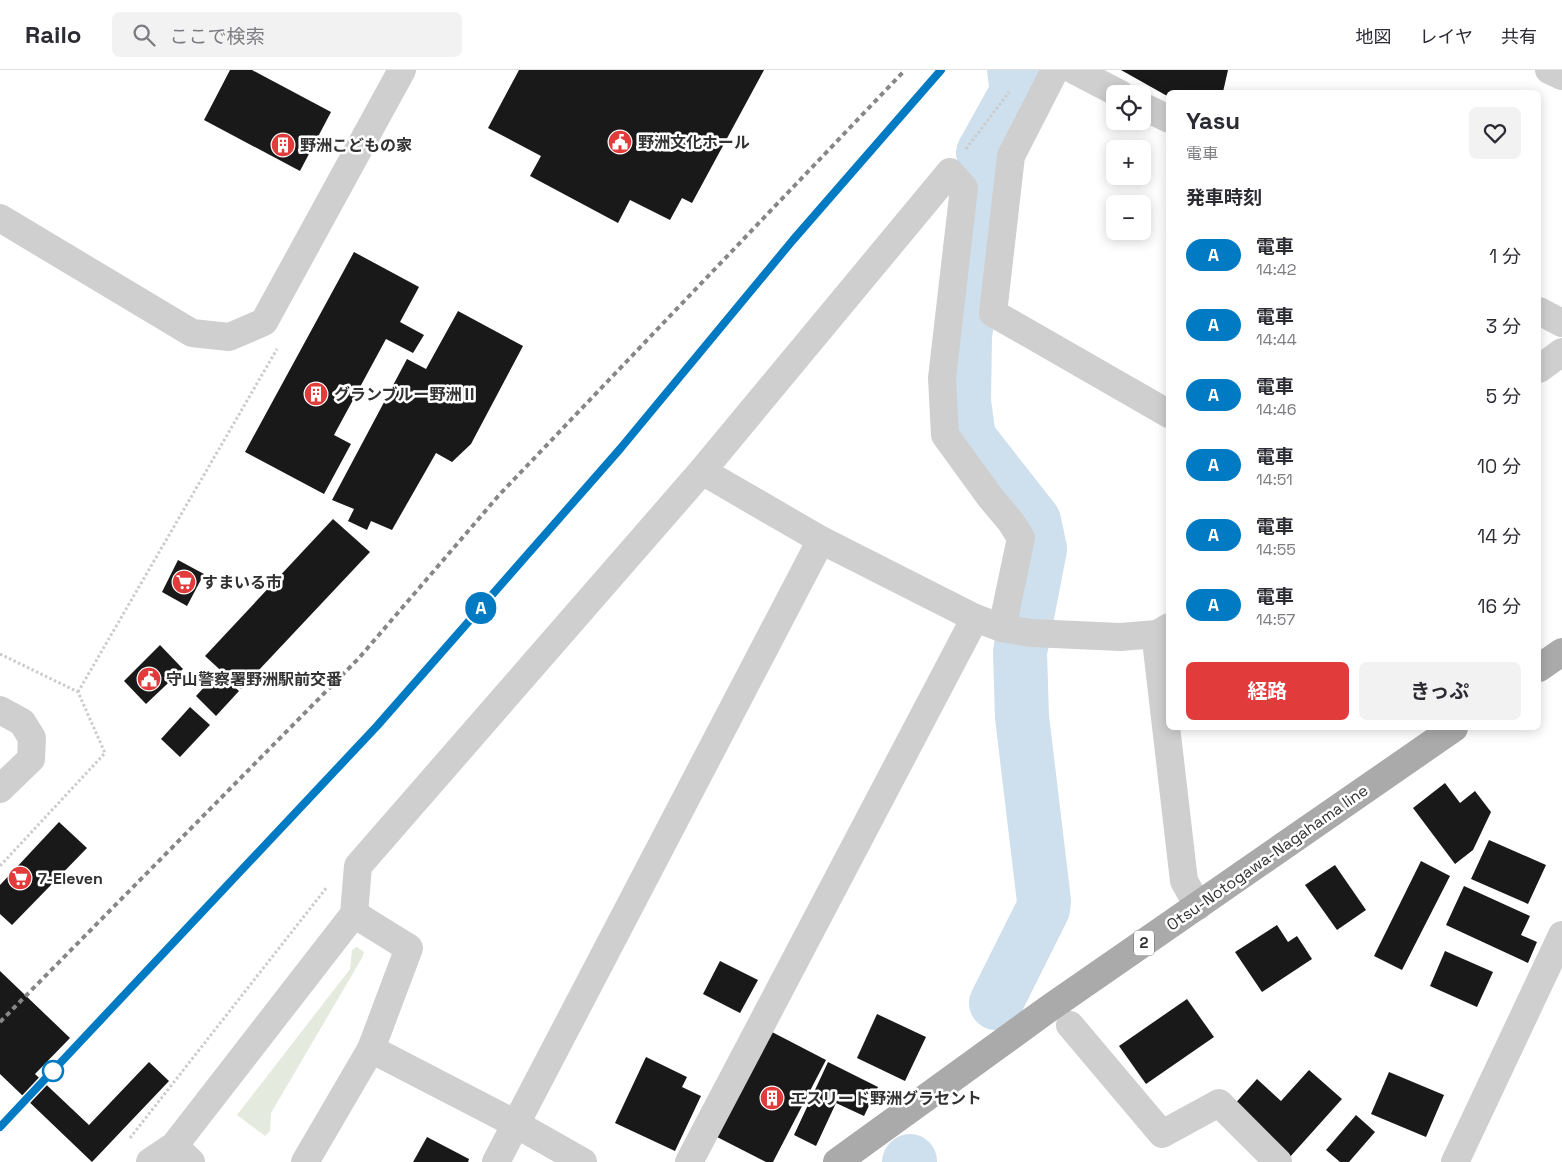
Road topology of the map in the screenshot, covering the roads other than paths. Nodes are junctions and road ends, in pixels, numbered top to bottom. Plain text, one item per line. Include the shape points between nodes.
1 (402, 70) edge
2 (1055, 70) edge
3 (1074, 70) edge
4 (1549, 70) edge
5 (1562, 76) edge
6 (1106, 87) edge
7 (1151, 110) edge
8 (1166, 118) edge
9 (0, 218) edge
10 (1541, 312) edge
11 (1562, 323) edge
12 (1562, 352) edge
13 (1541, 368) edge
14 (1166, 412) edge
15 (702, 470) junction
16 (821, 540) junction
17 (976, 618) junction
18 (1014, 631) junction
19 (1163, 631) edge
20 (1562, 652) edge
21 (1541, 667) edge
22 (0, 710) edge
23 (1451, 730) edge
24 (0, 789) edge
25 (1198, 906) junction
26 (354, 914) junction
27 (1562, 935) edge
28 (1070, 1025) dead end
29 (371, 1049) junction
30 (516, 1124) junction
31 (182, 1154) edge
32 (150, 1162) edge
33 (305, 1162) edge
34 (496, 1162) edge
35 (583, 1162) edge
36 (689, 1162) edge
37 (837, 1162) edge
38 (1278, 1162) edge
39 (1454, 1162) edge

1 - 9 street via 264,322 228,337 192,333
2 - 14 street via 1011,156 993,313
3 - 6 street
4 - 5 street
7 - 8 street
10 - 11 street
12 - 13 street
15 - 16 street
15 - 18 street via 950,172 964,188 942,378 945,435 1022,538
15 - 26 street via 358,866
16 - 17 street
16 - 30 street
17 - 18 street
17 - 36 street
18 - 19 street via 1120,637
19 - 25 street via 1156,649 1184,881
20 - 21 main road
22 - 24 street via 22,722 32,738 31,759
23 - 25 main road, Otsu-Notogawa-Nagahama line / 2
25 - 37 main road, Otsu-Notogawa-Nagahama line / 2 via 1051,1007
26 - 29 street via 409,948
26 - 31 street
27 - 39 street
28 - 38 street via 1162,1134 1219,1103
29 - 30 street
29 - 33 street
30 - 34 street
30 - 35 street
31 - 32 street

